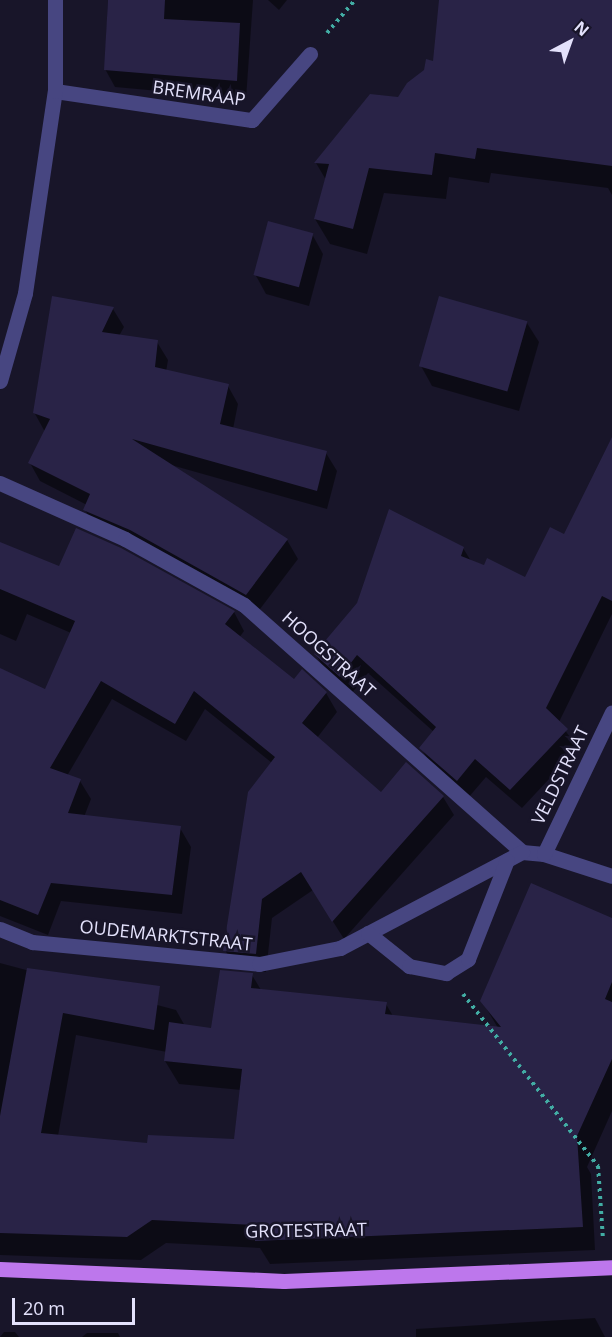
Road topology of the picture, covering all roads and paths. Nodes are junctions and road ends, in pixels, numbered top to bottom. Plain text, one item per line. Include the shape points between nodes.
1 (55, 0) edge
2 (355, 0) edge
3 (310, 54) joint
4 (55, 91) junction
5 (0, 381) edge
6 (0, 483) edge
7 (612, 712) edge
8 (522, 852) junction
9 (544, 854) junction
10 (507, 860) junction
11 (612, 876) edge
12 (0, 929) edge
13 (368, 933) junction
14 (446, 973) junction
15 (612, 1235) edge
16 (603, 1236) junction
17 (592, 1237) dead end
18 (609, 1268) edge
19 (0, 1269) edge

1 - 4 street
2 - 3 path
3 - 4 street, BREMRAAP via 252,120
4 - 5 street via 25,293
6 - 8 street, HOOGSTRAAT via 125,539 244,605
7 - 9 street, VELDSTRAAT
8 - 9 street
8 - 10 street, OUDEMARKTSTRAAT
9 - 11 street
10 - 13 street, OUDEMARKTSTRAAT
10 - 14 street via 468,958
12 - 13 street, OUDEMARKTSTRAAT via 32,942 259,964 340,948
13 - 14 street via 409,966
14 - 16 path via 597,1166
15 - 16 path
16 - 17 path
16 - 18 path
18 - 19 main road via 284,1281

